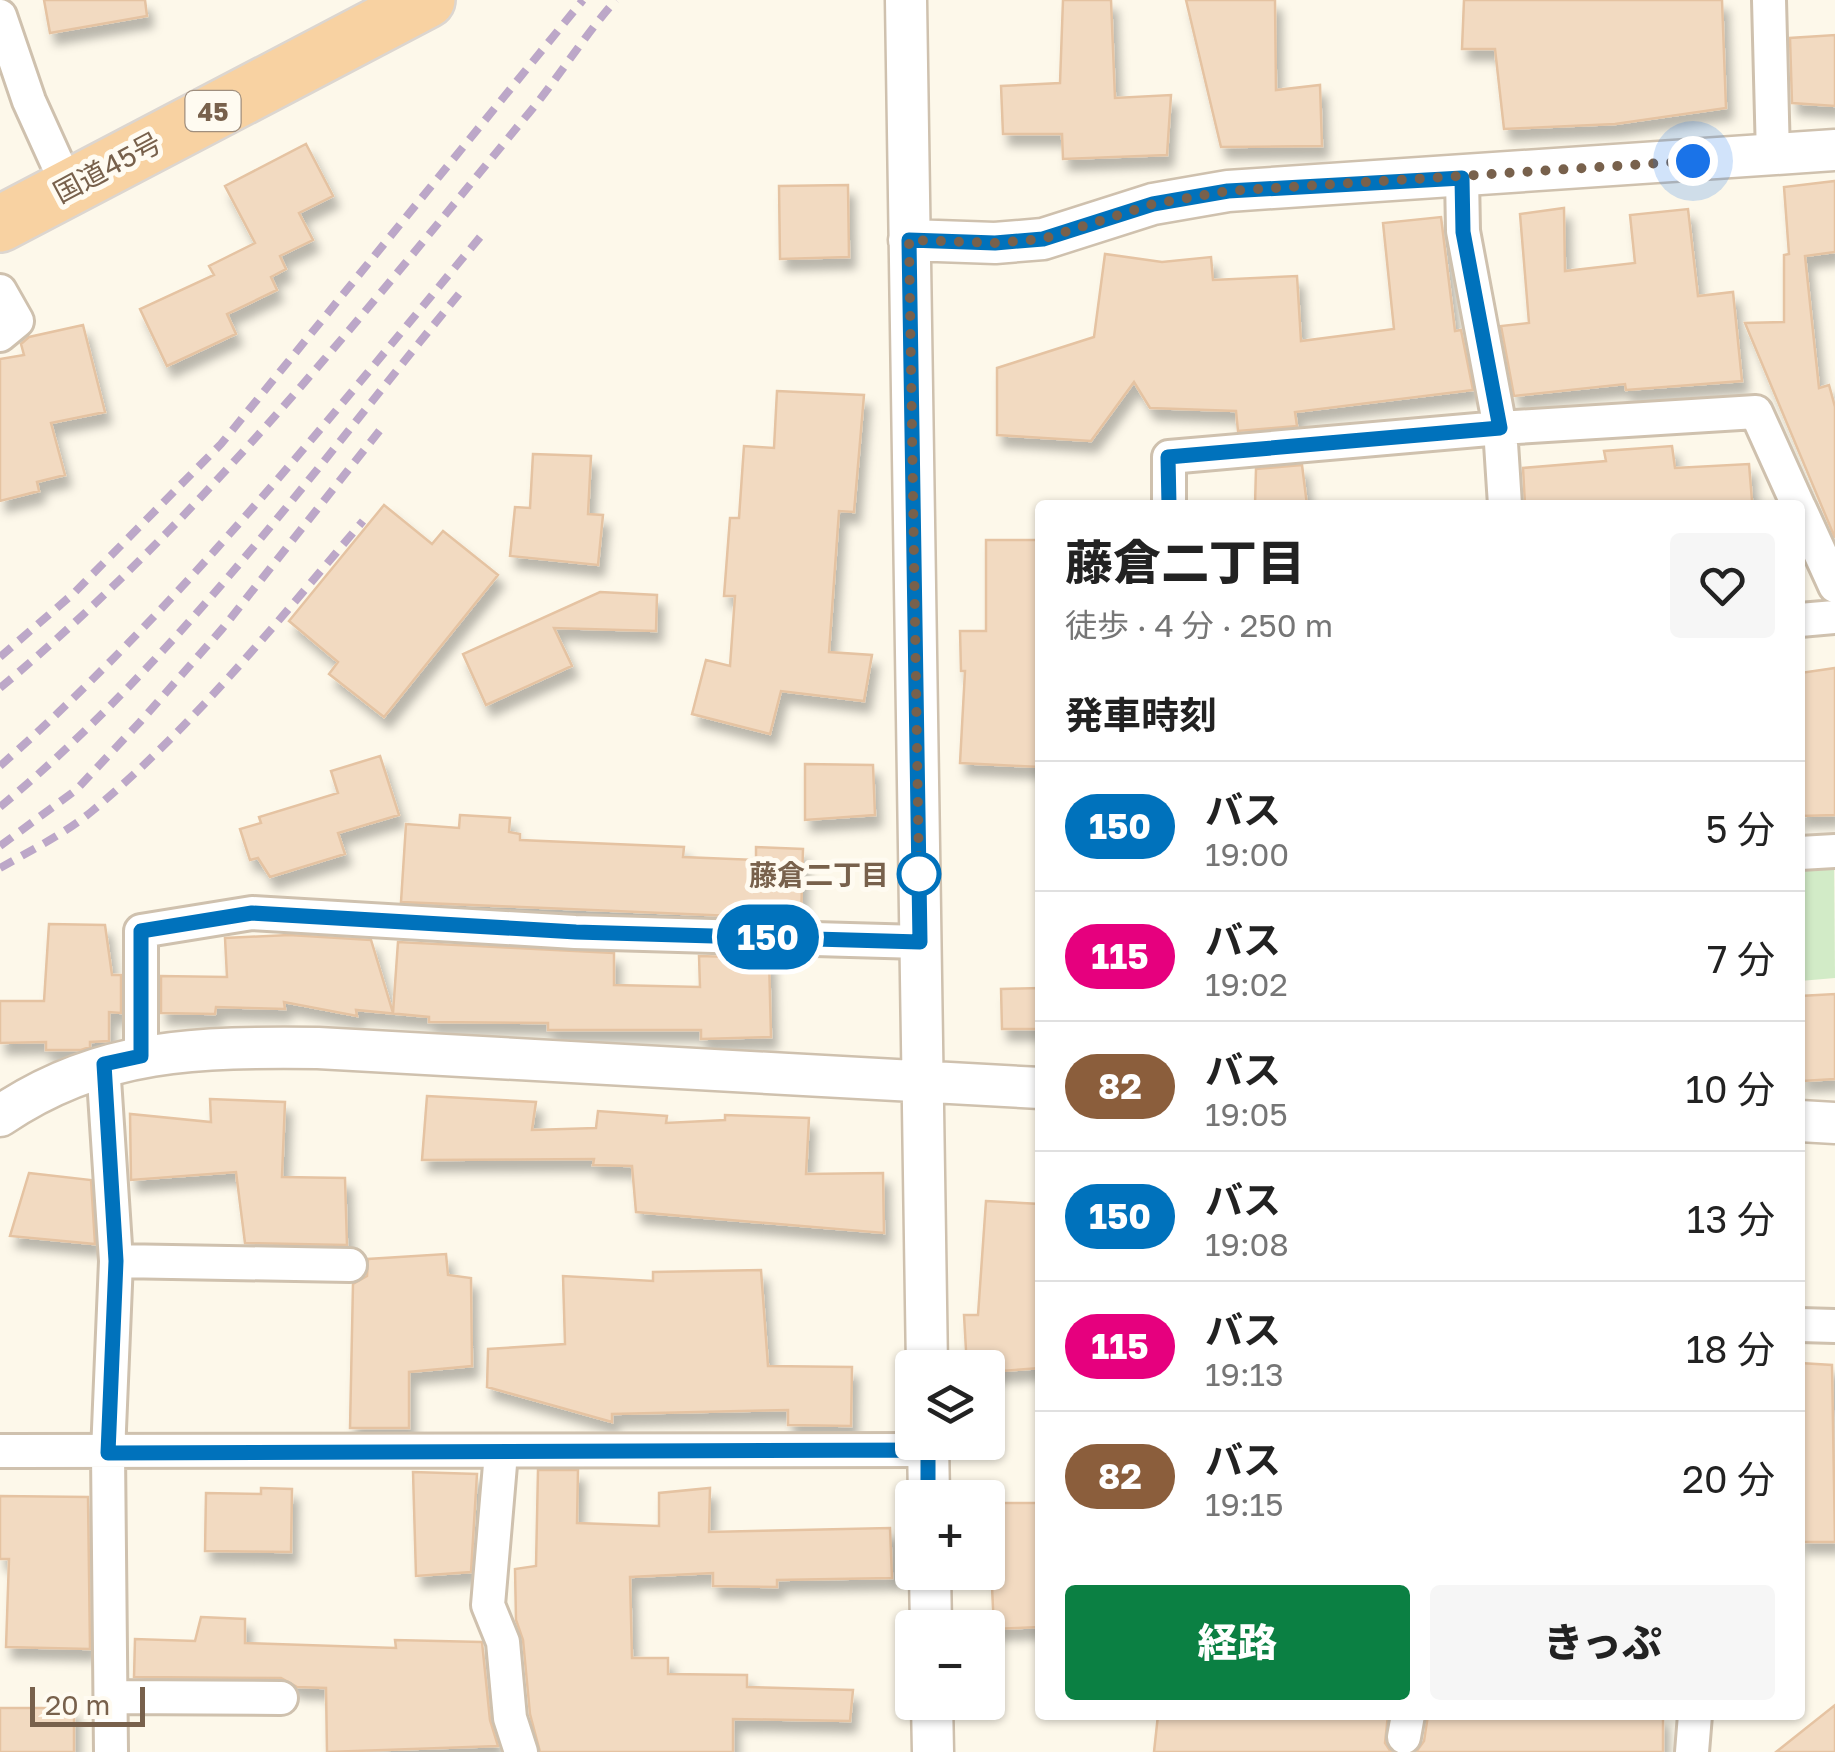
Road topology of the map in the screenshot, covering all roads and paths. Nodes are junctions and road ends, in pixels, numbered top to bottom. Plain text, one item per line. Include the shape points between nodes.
1 (427, 0) edge
2 (906, 0) edge
3 (1769, 0) edge
4 (0, 16) edge
5 (1835, 150) edge
6 (1773, 156) junction
7 (1462, 178) junction
8 (68, 186) junction
9 (0, 224) edge
10 (909, 240) junction
11 (0, 291) edge
12 (0, 335) edge
13 (1500, 428) junction
14 (1169, 500) edge
15 (1505, 500) edge
16 (1796, 500) edge
17 (1805, 520) edge
18 (1835, 586) edge
19 (1835, 617) edge
20 (1805, 620) edge
21 (1835, 851) edge
22 (1805, 853) edge
23 (920, 942) junction
24 (122, 1060) junction
25 (922, 1081) junction
26 (1035, 1088) edge
27 (0, 1116) edge
28 (1805, 1121) edge
29 (1835, 1123) edge
30 (116, 1261) junction
31 (350, 1265) dead end
32 (1805, 1325) edge
33 (1835, 1326) edge
34 (926, 1350) edge
35 (895, 1446) edge
36 (0, 1451) edge
37 (501, 1452) junction
38 (108, 1453) junction
39 (113, 1697) junction
40 (282, 1698) dead end
41 (932, 1720) edge
42 (1695, 1720) edge
43 (112, 1752) edge
44 (521, 1752) edge
45 (933, 1752) edge
46 (1692, 1752) edge

1 - 8 highway, 国道45号 / 45
2 - 10 street
3 - 6 street
4 - 8 street
5 - 6 street
6 - 7 street
7 - 10 street via 1228,191 1138,208 1043,239
7 - 13 street via 1463,232
8 - 9 highway, 国道45号 / 45
10 - 23 street
11 - 12 street via 17,322
13 - 14 street via 1168,457
13 - 15 street
13 - 16 street via 1756,412
17 - 18 street
19 - 20 street
21 - 22 street
23 - 24 street via 252,913 141,931
23 - 25 street
24 - 25 street via 208,1047 318,1048
24 - 27 street via 26,1098
24 - 30 street
25 - 26 street
25 - 34 street
28 - 29 street
30 - 31 street
30 - 38 street
32 - 33 street
35 - 37 street
36 - 38 street
37 - 38 street
37 - 44 street via 488,1605 503,1642 510,1718
38 - 39 street
39 - 40 street
39 - 43 street
41 - 45 street
42 - 46 street

